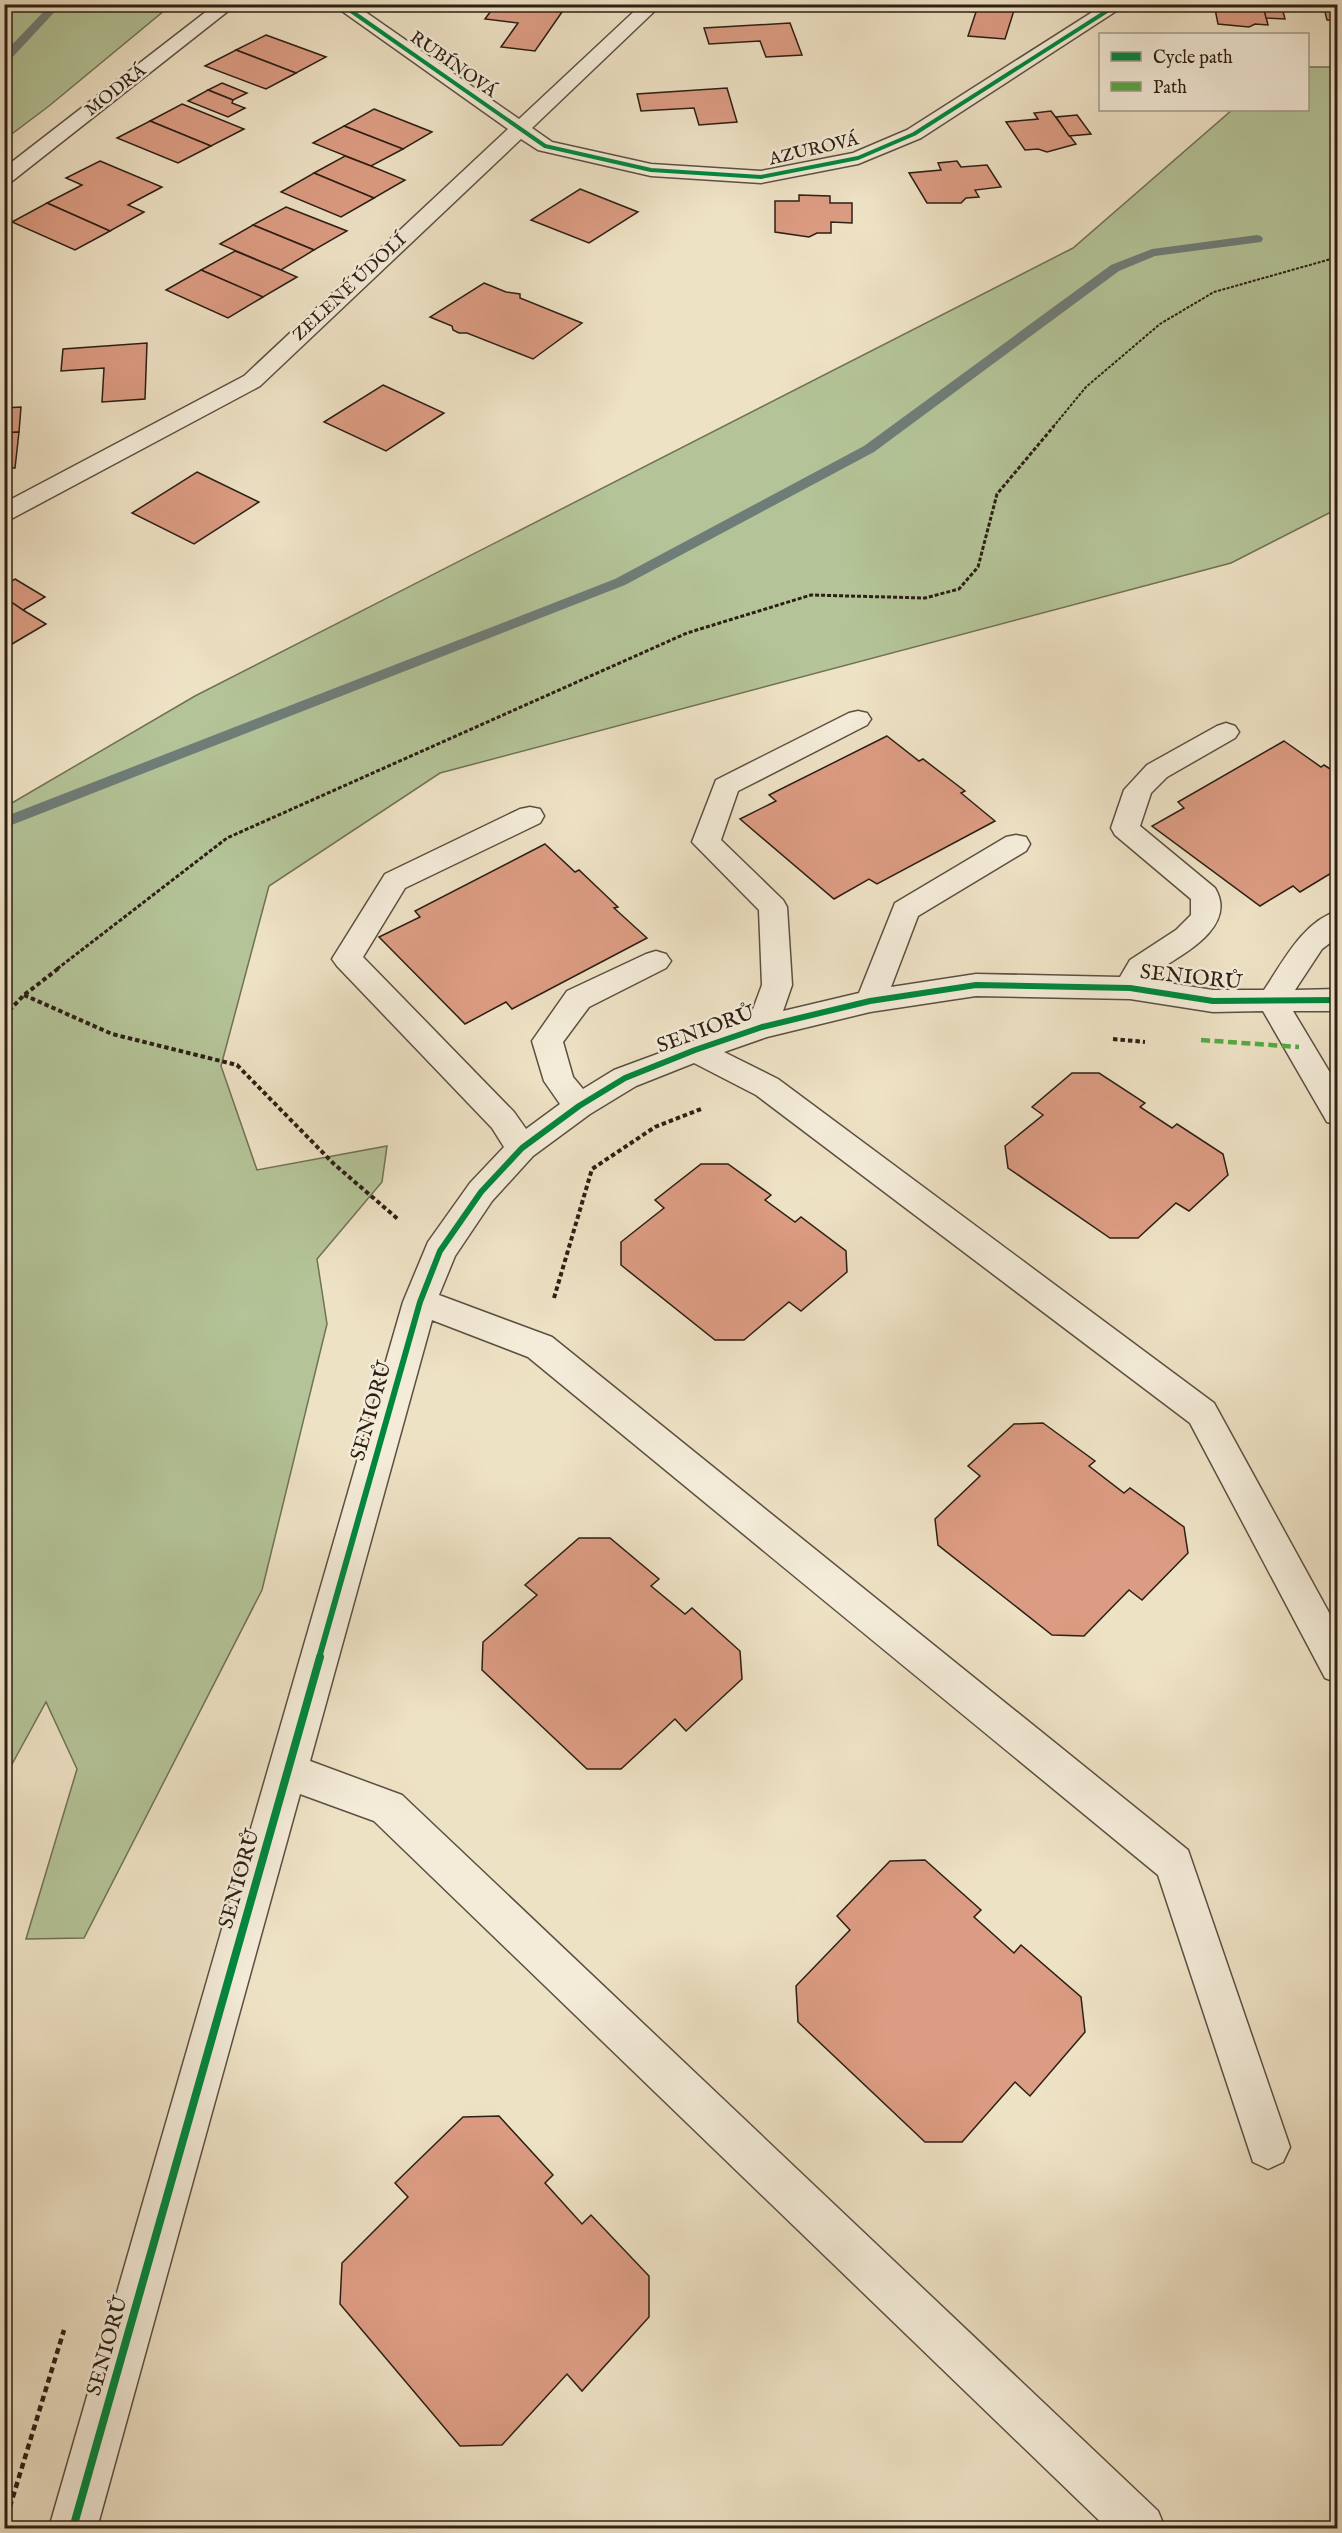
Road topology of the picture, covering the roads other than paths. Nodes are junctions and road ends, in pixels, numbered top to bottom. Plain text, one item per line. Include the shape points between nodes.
1 (228, 4) edge
2 (341, 4) edge
3 (652, 4) edge
4 (1118, 4) edge
5 (519, 130) junction
6 (4, 178) edge
7 (4, 513) edge
8 (858, 719) dead end
9 (1226, 732) dead end
10 (530, 816) dead end
11 (1016, 844) dead end
12 (1338, 921) edge
13 (656, 961) dead end
14 (1130, 988) junction
15 (870, 1000) junction
16 (1338, 1000) edge
17 (1272, 1001) junction
18 (762, 1027) junction
19 (695, 1050) junction
20 (579, 1106) junction
21 (1338, 1114) edge
22 (522, 1148) junction
23 (420, 1302) junction
24 (1338, 1666) edge
25 (288, 1771) junction
26 (1268, 2147) dead end
27 (73, 2529) edge
28 (1141, 2529) edge

1 - 6 street, MODRÁ
2 - 5 street, RUBÍNOVÁ
3 - 5 street, ZELENÉ ÚDOLÍ
4 - 5 street, AZUROVÁ via 915,134 858,158 761,177 651,170 545,146
5 - 7 street, ZELENÉ ÚDOLÍ via 252,381
8 - 18 street via 726,786 706,842 773,907 777,985
9 - 14 street via 1157,771 1138,790 1125,828 1206,895 1206,918 1186,937 1140,967
10 - 22 street via 395,881 347,959 503,1120
11 - 15 street via 905,910
12 - 17 street via 1312,942
13 - 20 street via 578,999 548,1041 559,1081
14 - 15 street, SENIORŮ via 976,985
14 - 17 street, SENIORŮ via 1213,1001
15 - 18 street, SENIORŮ
16 - 17 street, SENIORŮ
17 - 21 street
18 - 19 street, SENIORŮ
19 - 20 street, SENIORŮ via 625,1078
19 - 24 street via 767,1087 1202,1413
20 - 22 street, SENIORŮ
22 - 23 street, SENIORŮ via 481,1192 440,1251
23 - 25 street, SENIORŮ
23 - 26 street via 540,1347 1174,1863
25 - 27 street, SENIORŮ
25 - 28 street via 388,1808

